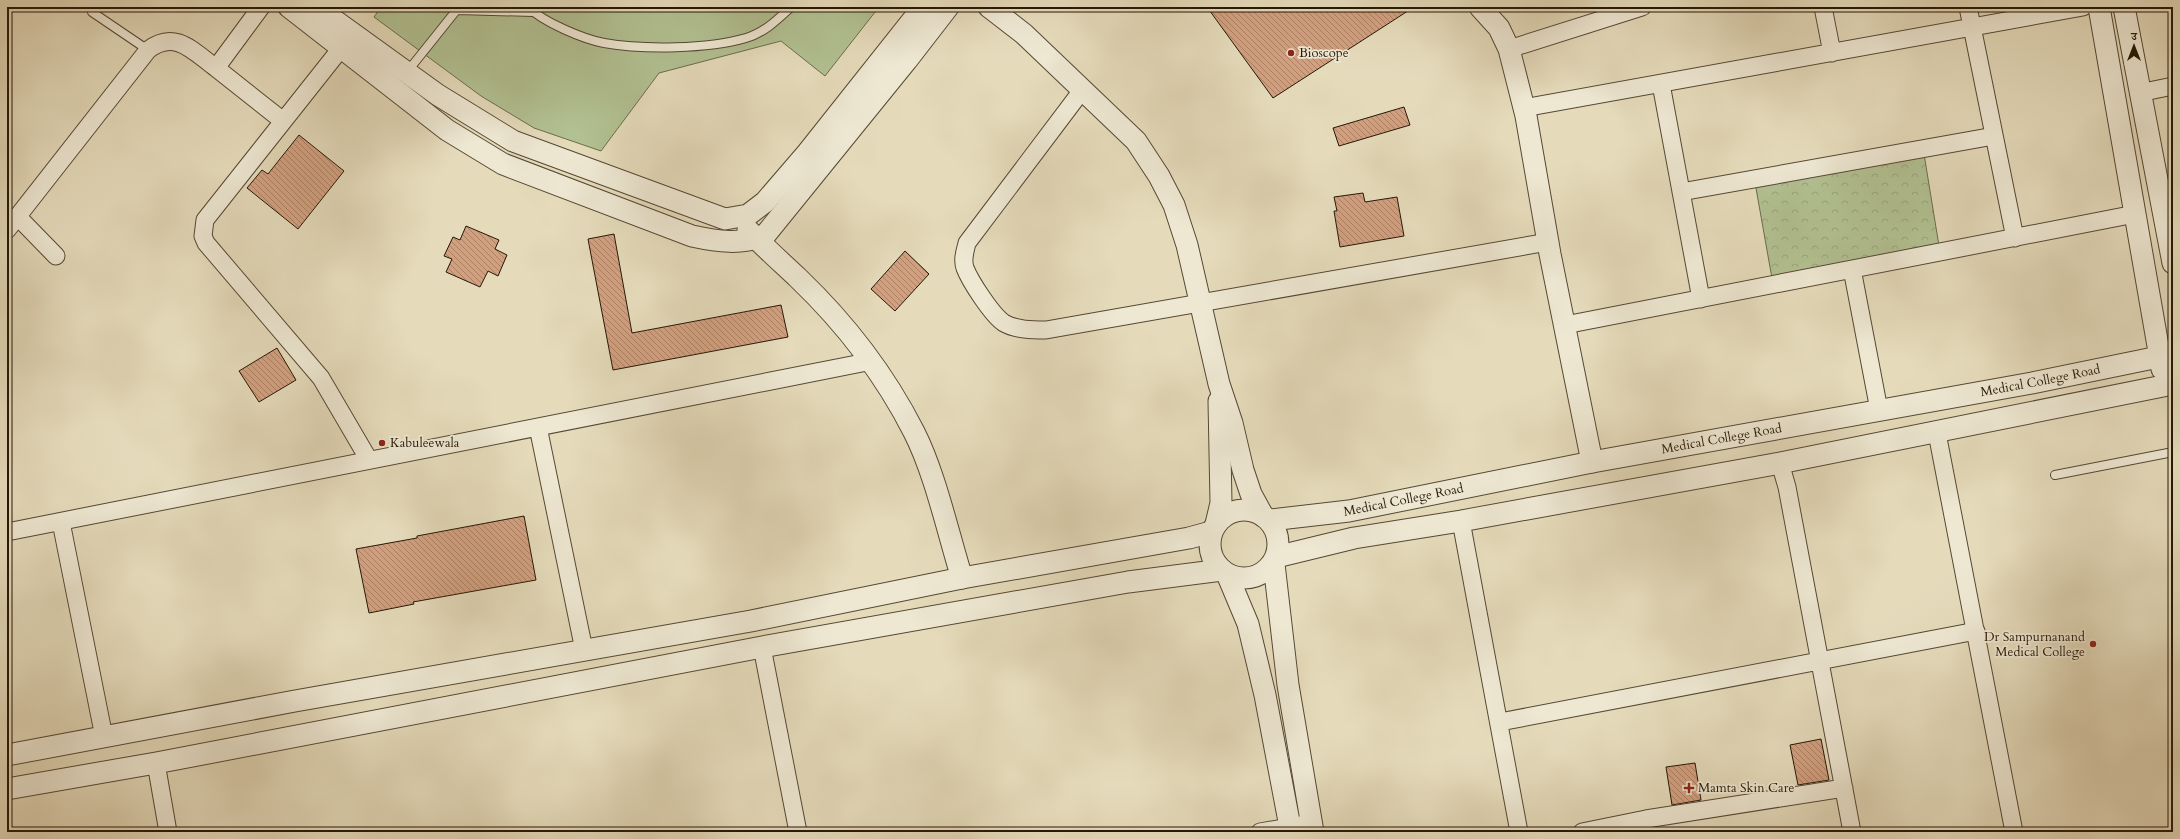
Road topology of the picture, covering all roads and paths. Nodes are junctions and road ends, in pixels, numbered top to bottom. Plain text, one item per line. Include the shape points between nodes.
1 (261, 7) edge
2 (289, 7) edge
3 (316, 7) edge
4 (791, 7) edge
5 (923, 7) edge
6 (948, 7) edge
7 (989, 7) edge
8 (1480, 7) edge
9 (1642, 7) edge
10 (1823, 7) edge
11 (1968, 7) edge
12 (2083, 7) edge
13 (2099, 7) edge
14 (2124, 7) edge
15 (458, 8) edge
16 (530, 9) edge
17 (92, 12) dead end
18 (1971, 27) junction
19 (342, 47) junction
20 (1508, 49) junction
21 (148, 50) junction
22 (1832, 53) junction
23 (216, 68) junction
24 (406, 72) junction
25 (1661, 84) junction
26 (2173, 86) edge
27 (1083, 89) junction
28 (2139, 93) junction
29 (1524, 108) junction
30 (283, 122) junction
31 (1994, 136) junction
32 (1681, 192) junction
33 (2168, 209) edge
34 (2135, 214) junction
35 (735, 217) junction
36 (12, 223) edge
37 (2015, 238) junction
38 (756, 239) junction
39 (1548, 242) junction
40 (56, 256) dead end
41 (2173, 263) edge
42 (1852, 269) junction
43 (1701, 299) junction
44 (1200, 304) junction
45 (1565, 325) junction
46 (2166, 355) edge
47 (872, 361) junction
48 (1219, 384) junction
49 (2170, 385) edge
50 (1879, 410) junction
51 (538, 427) junction
52 (1938, 433) junction
53 (2173, 452) edge
54 (369, 460) junction
55 (1592, 462) junction
56 (1780, 463) junction
57 (2055, 475) dead end
58 (1266, 518) junction
59 (1461, 521) junction
60 (61, 522) junction
61 (1214, 528) junction
62 (7, 532) edge
63 (1275, 561) junction
64 (1224, 572) junction
65 (962, 578) junction
66 (1976, 631) junction
67 (762, 647) junction
68 (584, 650) junction
69 (1820, 660) junction
70 (1500, 722) junction
71 (104, 737) junction
72 (7, 755) edge
73 (156, 763) junction
74 (1844, 788) junction
75 (7, 789) edge
76 (1647, 826) edge
77 (1312, 828) edge
78 (1291, 829) edge
79 (168, 832) edge
80 (798, 832) edge
81 (1260, 832) edge
82 (1519, 832) edge
83 (1582, 832) edge
84 (1852, 832) edge
85 (2014, 832) edge

1 - 23 street
2 - 19 street
3 - 24 street
4 - 16 lane via 769,26 748,38 715,44 668,47 603,43 570,31
5 - 35 street via 765,202 748,215
6 - 38 street via 766,234
7 - 27 street via 1024,34
8 - 20 street via 1499,28
9 - 20 street
10 - 22 street
11 - 18 street
12 - 18 street
13 - 34 street
14 - 28 street
15 - 16 lane
15 - 24 lane
17 - 21 lane
18 - 22 street
18 - 31 street
19 - 30 street
19 - 38 street via 447,130 503,164 692,236 715,241
20 - 29 street
21 - 23 street via 157,43 171,40 181,43
21 - 36 street
22 - 25 street
23 - 30 street
24 - 35 street via 513,141 692,209 724,219
25 - 29 street
25 - 32 street
26 - 28 street
27 - 44 street via 1136,141 1159,176 1181,225
27 - 44 street via 967,244 964,255 965,268 995,315 1005,323 1026,330 1046,330
28 - 33 street
29 - 39 street
30 - 54 street via 205,220 203,236 206,243 321,378
31 - 32 street
31 - 37 street
32 - 43 street
33 - 41 street
34 - 37 street
34 - 46 street
35 - 38 street
36 - 40 street
37 - 42 street
38 - 47 street via 798,278
39 - 44 street
39 - 45 street
42 - 43 street
42 - 50 street
43 - 45 street
44 - 48 street
45 - 55 street
46 - 49 street
46 - 50 street, Medical College Road via 2032,383
47 - 51 street
47 - 65 street via 915,433 933,481
48 - 58 street via 1251,494
48 - 61 street via 1221,504
49 - 52 street
50 - 55 street, Medical College Road
51 - 54 street
51 - 68 street
52 - 56 street
52 - 66 street
53 - 57 lane
54 - 60 street
55 - 58 street, Medical College Road via 1349,511
56 - 59 street
56 - 69 street via 1787,487
58 - 61 street via 1254,511 1233,512 1223,516
58 - 63 street via 1278,540
59 - 63 street via 1354,538
59 - 70 street
60 - 62 street
60 - 71 street
61 - 64 street via 1209,543 1210,551 1213,560
61 - 65 street via 1189,538
63 - 64 street via 1266,571 1250,578 1241,579
63 - 77 street via 1288,685
64 - 67 street via 1128,582
64 - 78 street via 1250,631
65 - 68 street via 751,621
66 - 69 street
66 - 85 street
67 - 73 street
67 - 80 street
68 - 71 street
69 - 70 street
69 - 74 street
70 - 82 street
71 - 72 street
73 - 75 street
73 - 79 street
74 - 76 street
74 - 84 street
76 - 83 street
77 - 78 street
78 - 81 street

